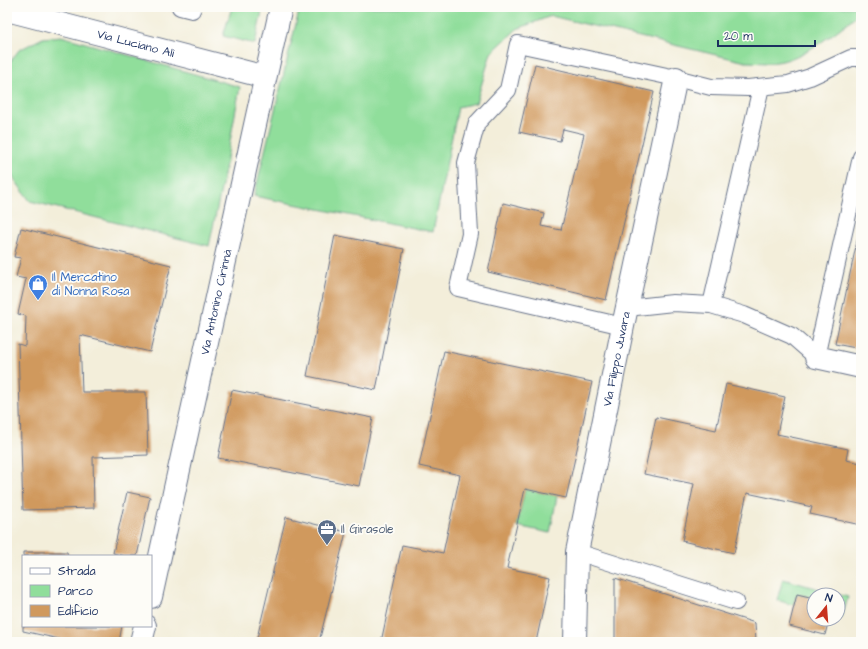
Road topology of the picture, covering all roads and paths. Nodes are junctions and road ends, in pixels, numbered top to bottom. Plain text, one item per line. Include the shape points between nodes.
1 (281, 7) edge
2 (7, 10) edge
3 (32, 12) edge
4 (861, 58) edge
5 (265, 77) junction
6 (676, 78) junction
7 (761, 87) junction
8 (861, 157) edge
9 (711, 305) junction
10 (625, 317) junction
11 (816, 357) junction
12 (861, 367) edge
13 (577, 552) junction
14 (152, 592) edge
15 (736, 602) dead end
16 (145, 627) edge
17 (141, 642) edge
18 (575, 642) edge

1 - 5 street, Via Antonino Cirinnà
2 - 3 street, Via Luciano Alì
3 - 5 street, Via Luciano Alì
4 - 7 lane via 851,58 788,84
5 - 14 street, Via Antonino Cirinnà
6 - 7 lane via 711,87
6 - 10 street, Via Filippo Juvara
6 - 10 lane via 518,44 508,90 477,123 466,163 470,234 458,288
7 - 9 lane
8 - 11 lane
9 - 10 lane via 673,303
9 - 11 lane via 744,315 792,336
10 - 13 street, Via Filippo Juvara
11 - 12 street
13 - 15 lane
13 - 18 street, Via Filippo Juvara
16 - 17 street

